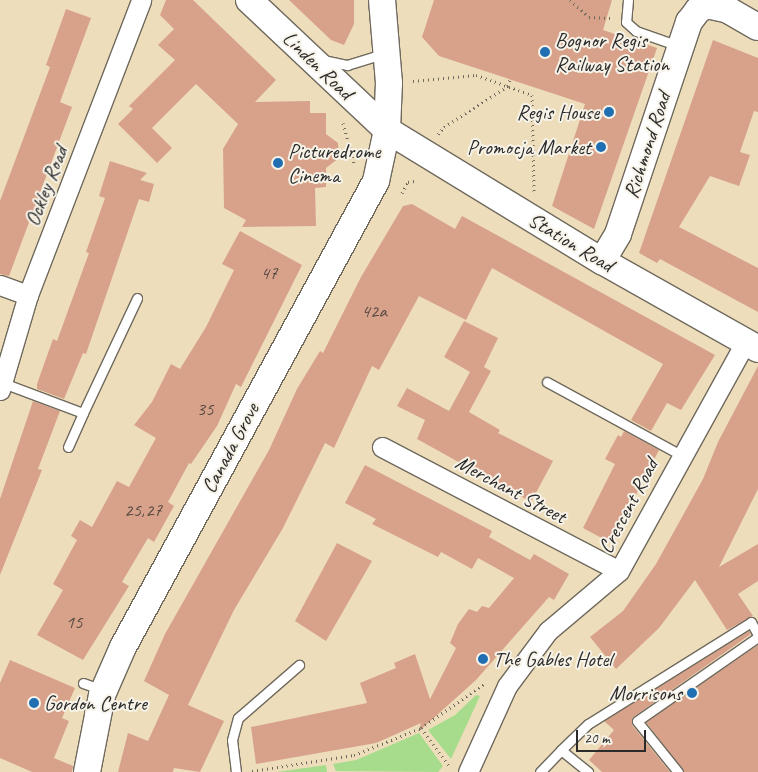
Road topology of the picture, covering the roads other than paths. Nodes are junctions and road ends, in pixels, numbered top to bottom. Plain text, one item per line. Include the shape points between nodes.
1 (141, 0) edge
2 (249, 0) edge
3 (382, 0) edge
4 (628, 0) edge
5 (705, 3) edge
6 (758, 27) edge
7 (680, 46) junction
8 (386, 47) junction
9 (311, 58) junction
10 (387, 130) junction
11 (602, 260) junction
12 (0, 285) edge
13 (28, 295) junction
14 (137, 298) dead end
15 (752, 346) edge
16 (547, 382) dead end
17 (1, 387) edge
18 (83, 413) junction
19 (382, 447) dead end
20 (68, 448) dead end
21 (681, 455) junction
22 (619, 571) junction
23 (758, 636) edge
24 (298, 665) dead end
25 (561, 750) junction
26 (87, 772) edge
27 (236, 772) edge
28 (468, 772) edge
29 (540, 772) edge
30 (588, 772) edge
31 (678, 772) edge

1 - 13 street, Ockley Road
2 - 9 street, Linden Road
3 - 8 street, Canada Grove
4 - 7 lane via 626,22 638,33
5 - 6 street via 728,10
5 - 7 street, Richmond Road via 689,22
7 - 11 street, Richmond Road via 618,234
8 - 9 lane via 374,57 346,65
8 - 10 street, Canada Grove via 389,82
9 - 10 street, Linden Road
10 - 11 street, Station Road
10 - 26 street, Canada Grove via 376,180 156,585 94,687
11 - 15 street, Station Road
12 - 13 street
13 - 17 street, Ockley Road
14 - 18 lane
15 - 21 street, Crescent Road
16 - 21 lane
17 - 18 lane
18 - 20 lane
19 - 22 street, Merchant Street
21 - 22 street, Crescent Road
22 - 28 street, Crescent Road via 548,630 507,686
23 - 25 lane via 751,622 588,724
23 - 31 lane via 637,721
24 - 27 lane via 238,718 232,740
25 - 29 lane
25 - 30 lane

